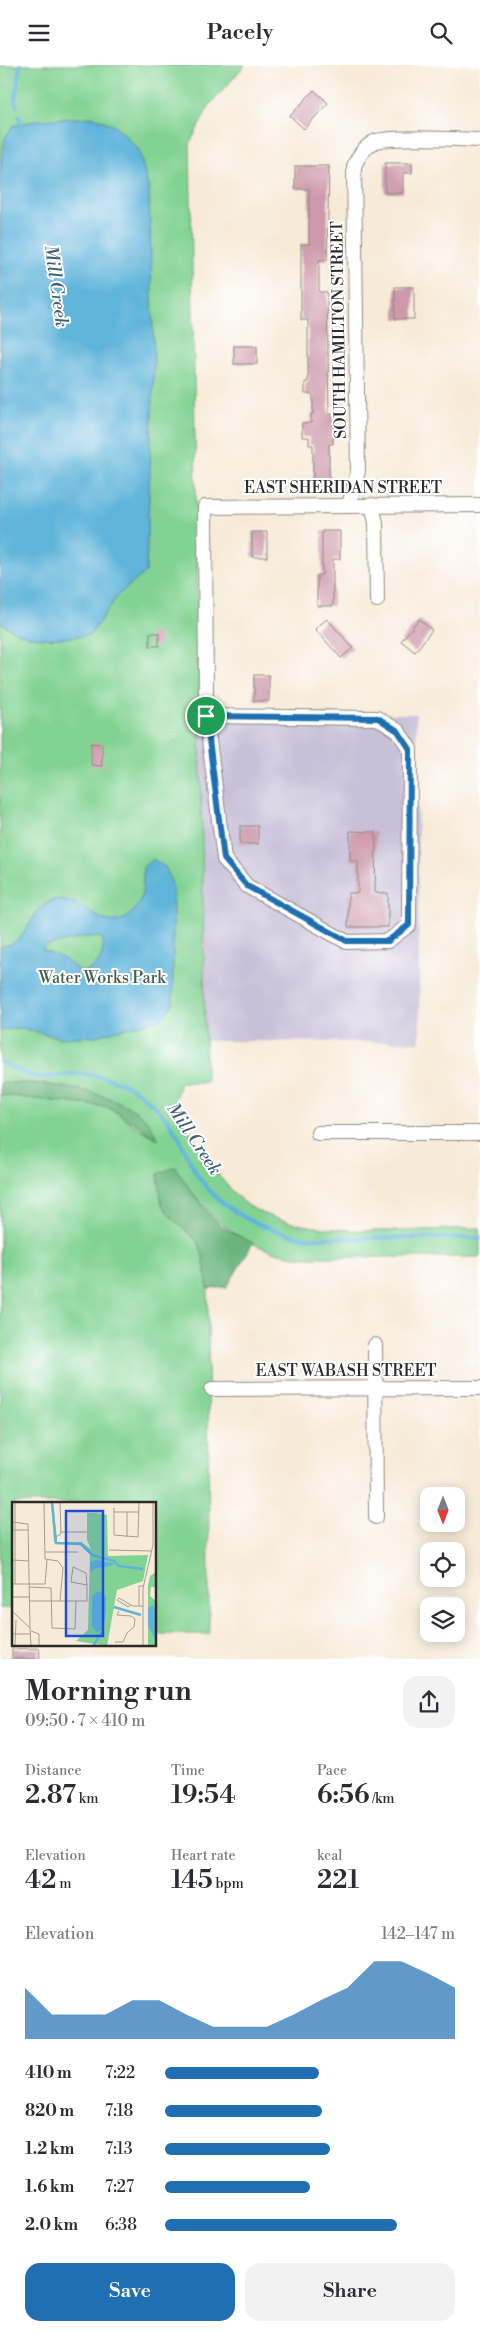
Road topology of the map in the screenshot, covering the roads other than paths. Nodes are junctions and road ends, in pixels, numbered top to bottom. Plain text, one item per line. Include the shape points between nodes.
1 (480, 140) edge
2 (349, 505) junction
3 (372, 505) junction
4 (480, 505) edge
5 (377, 600) dead end
6 (206, 716) junction
7 (318, 1133) dead end
8 (480, 1133) edge
9 (375, 1345) dead end
10 (375, 1388) junction
11 (480, 1388) edge
12 (212, 1389) dead end
13 (376, 1517) dead end

1 - 2 street, SOUTH HAMILTON STREET via 374,142 359,155 354,166 358,471
2 - 3 street, EAST SHERIDAN STREET
2 - 6 street, EAST SHERIDAN STREET via 205,507
3 - 4 street, EAST SHERIDAN STREET
3 - 5 street via 376,523
6 - 6 street via 378,718 398,731 410,749 409,925 388,941 347,941 247,886 224,859
7 - 8 street
9 - 10 street
10 - 11 street, EAST WABASH STREET
10 - 12 street, EAST WABASH STREET
10 - 13 street

